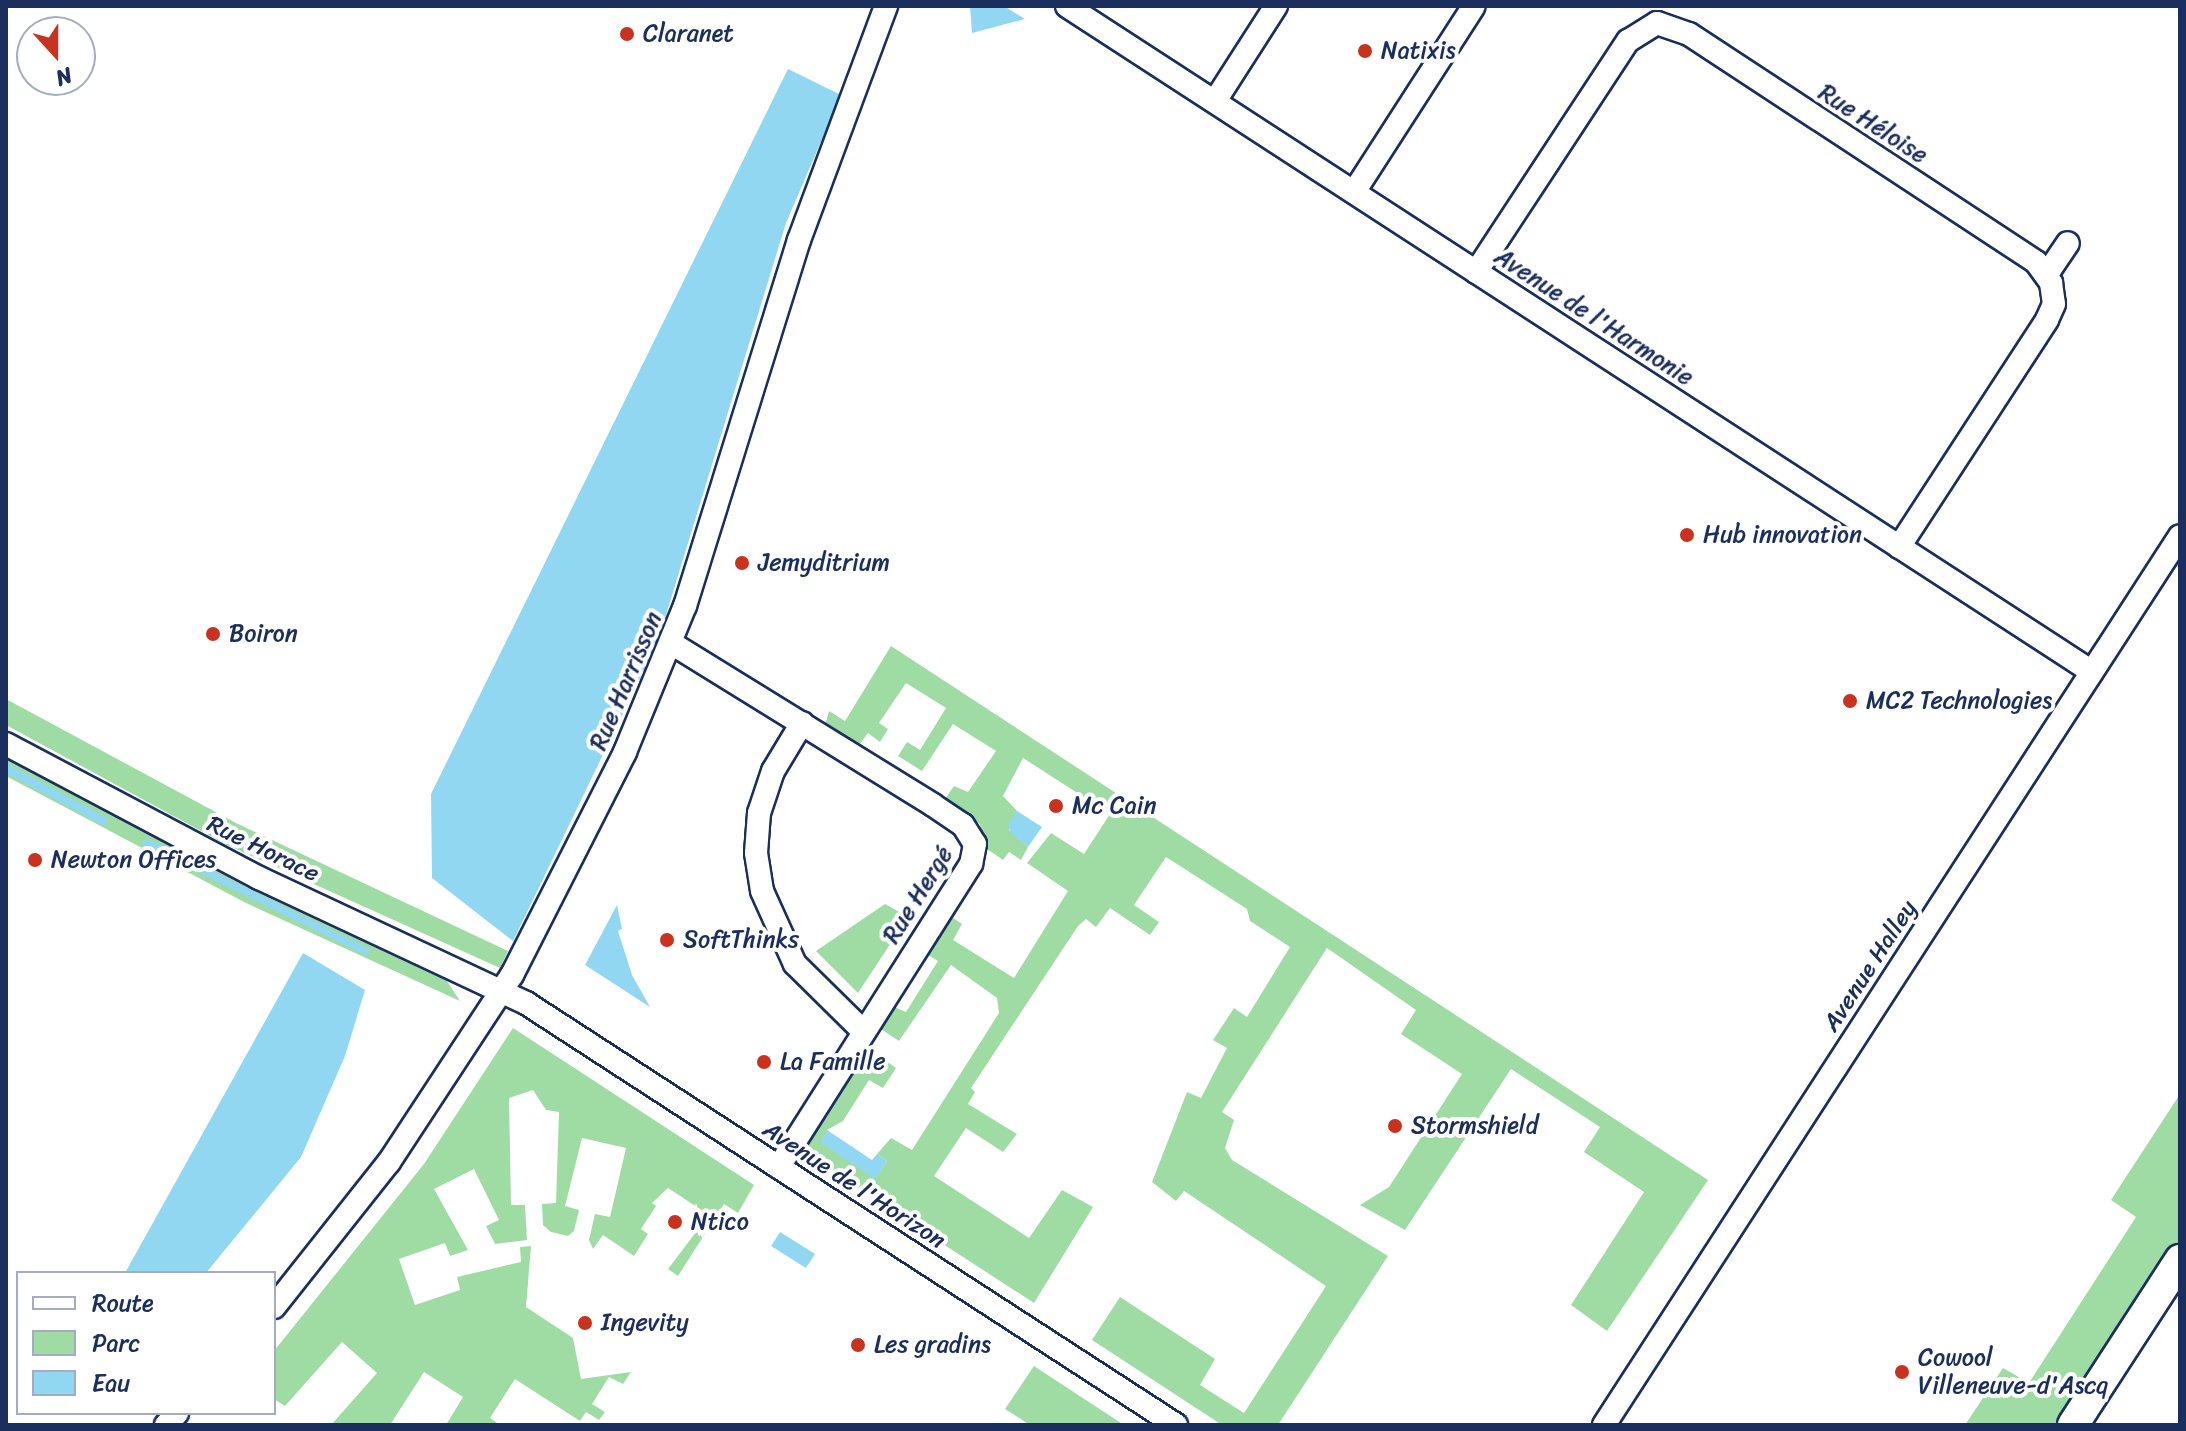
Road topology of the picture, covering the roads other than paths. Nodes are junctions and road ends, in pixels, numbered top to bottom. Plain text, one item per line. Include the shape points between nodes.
1 (886, 6) edge
2 (1067, 6) edge
3 (1276, 6) edge
4 (1474, 6) edge
5 (1215, 101) junction
6 (1354, 192) junction
7 (2068, 243) dead end
8 (1476, 272) junction
9 (2047, 274) junction
10 (2180, 536) edge
11 (1899, 547) junction
12 (671, 643) junction
13 (2092, 672) junction
14 (802, 723) junction
15 (6, 744) edge
16 (501, 992) junction
17 (863, 1031) junction
18 (779, 1167) junction
19 (2180, 1260) edge
20 (276, 1305) edge
21 (1176, 1425) edge
22 (1604, 1425) edge
23 (2073, 1425) edge

1 - 12 street, Rue Harrisson via 795,251
2 - 5 street, Avenue de l'Harmonie
3 - 5 street
4 - 6 street
5 - 6 street, Avenue de l'Harmonie
6 - 8 street, Avenue de l'Harmonie
7 - 9 street
8 - 9 street, Rue Héloise via 1628,41 1657,23 1689,34
8 - 11 street, Avenue de l'Harmonie
9 - 11 street via 2054,304 2047,320
10 - 13 street, Avenue Halley
11 - 13 street, Avenue de l'Harmonie
12 - 14 street, Rue Hergé
12 - 16 street, Rue Harrisson via 609,787
13 - 22 street, Avenue Halley
14 - 17 street via 773,771 759,813 762,891 795,964
14 - 17 street, Rue Hergé via 963,825 975,844 971,864
15 - 16 street, Rue Horace via 259,878
16 - 18 street, Avenue de l'Horizon
16 - 20 street, Rue Harrisson via 371,1187
17 - 18 street, Rue Hergé
18 - 21 street, Avenue de l'Horizon
19 - 23 main road

